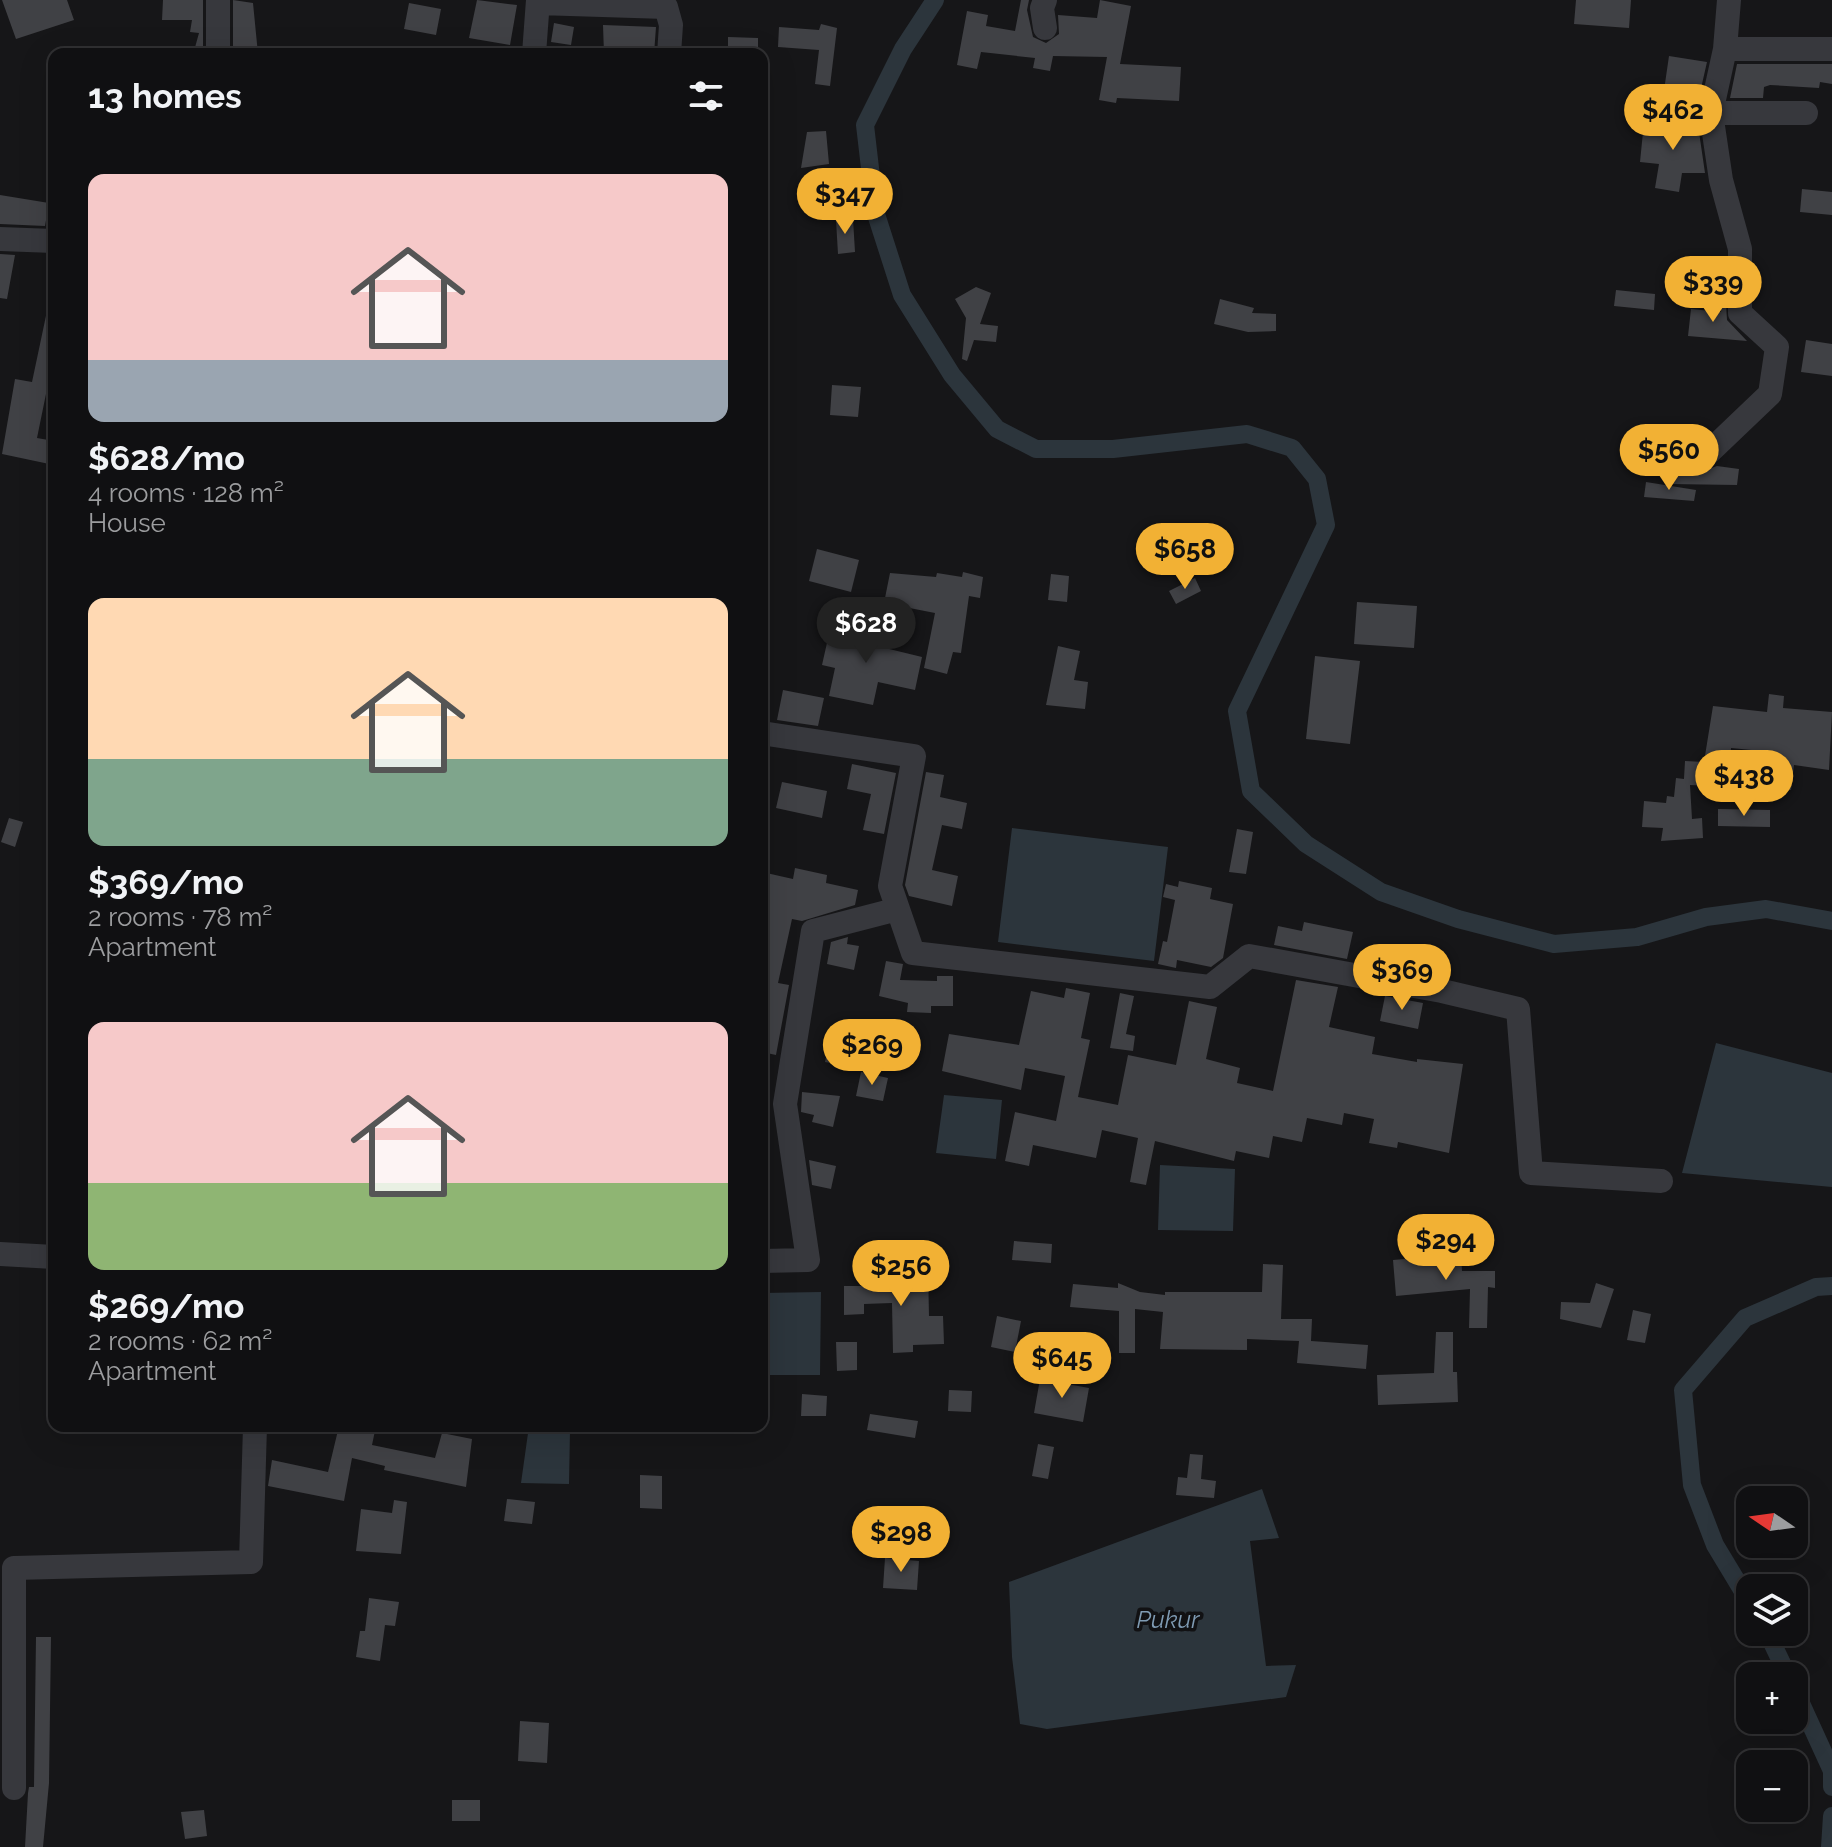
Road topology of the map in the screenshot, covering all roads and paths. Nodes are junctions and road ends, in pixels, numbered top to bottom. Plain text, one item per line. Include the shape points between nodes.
1 (218, 0) edge
2 (1045, 0) edge
3 (1729, 0) edge
4 (538, 1) edge
5 (1045, 28) dead end
6 (218, 48) edge
7 (534, 48) edge
8 (669, 48) edge
9 (1725, 49) junction
10 (1832, 49) edge
11 (1711, 113) junction
12 (1806, 113) dead end
13 (0, 239) edge
14 (48, 241) edge
15 (1704, 457) dead end
16 (768, 734) edge
17 (898, 909) junction
18 (1661, 1181) dead end
19 (0, 1254) edge
20 (48, 1257) edge
21 (768, 1261) edge
22 (255, 1432) edge
23 (14, 1788) dead end

1 - 6 street
2 - 5 street
3 - 9 street
4 - 7 street
4 - 8 street via 666,7
9 - 10 street
9 - 11 street
11 - 12 street
11 - 15 street via 1721,180 1740,249 1740,313 1777,347 1770,394
13 - 14 street
16 - 17 street via 914,756 890,886
17 - 18 street via 913,953 1210,987 1249,956 1518,1009 1531,1173
17 - 21 street via 813,931 785,1104 808,1260
19 - 20 street
22 - 23 street via 251,1562 14,1568

